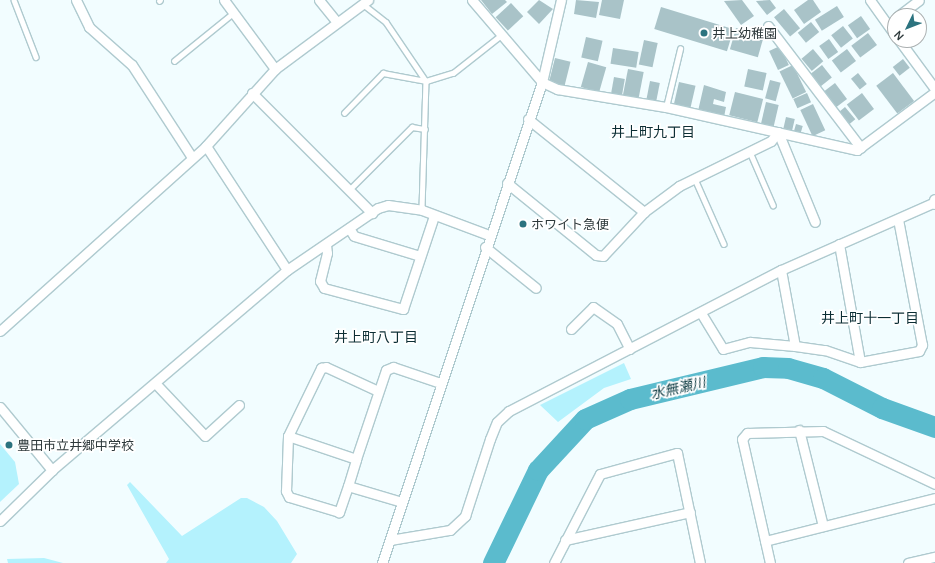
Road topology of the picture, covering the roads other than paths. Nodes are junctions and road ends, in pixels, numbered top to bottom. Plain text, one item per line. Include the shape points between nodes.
1 (14, 0) edge
2 (76, 0) edge
3 (224, 0) edge
4 (319, 0) edge
5 (472, 0) edge
6 (561, 0) edge
7 (870, 0) edge
8 (919, 0) edge
9 (365, 2) edge
10 (908, 8) edge
11 (232, 14) junction
12 (337, 22) junction
13 (887, 24) edge
14 (768, 26) dead end
15 (500, 36) junction
16 (905, 48) edge
17 (680, 49) dead end
18 (36, 57) dead end
19 (174, 61) dead end
20 (275, 69) junction
21 (426, 81) junction
22 (542, 82) junction
23 (935, 89) edge
24 (935, 92) edge
25 (252, 93) junction
26 (666, 107) junction
27 (344, 113) dead end
28 (528, 119) junction
29 (425, 129) junction
30 (778, 132) junction
31 (206, 146) junction
32 (861, 148) junction
33 (750, 152) junction
34 (192, 156) junction
35 (695, 179) junction
36 (507, 182) junction
37 (350, 190) junction
38 (935, 202) edge
39 (773, 205) dead end
40 (422, 210) junction
41 (644, 212) junction
42 (372, 213) junction
43 (434, 216) junction
44 (898, 219) junction
45 (815, 222) dead end
46 (349, 228) junction
47 (489, 235) junction
48 (724, 244) dead end
49 (839, 244) junction
50 (326, 245) junction
51 (485, 247) junction
52 (420, 256) junction
53 (287, 270) junction
54 (781, 270) junction
55 (536, 288) dead end
56 (701, 313) junction
57 (571, 329) dead end
58 (0, 331) edge
59 (795, 346) junction
60 (630, 349) junction
61 (860, 362) junction
62 (440, 383) junction
63 (156, 384) junction
64 (378, 391) junction
65 (240, 405) dead end
66 (0, 407) edge
67 (799, 430) junction
68 (288, 436) junction
69 (356, 459) junction
70 (52, 470) junction
71 (935, 484) edge
72 (348, 486) junction
73 (935, 498) edge
74 (402, 502) junction
75 (690, 512) junction
76 (0, 521) edge
77 (823, 526) junction
78 (390, 540) junction
79 (565, 540) junction
80 (765, 540) junction
81 (935, 557) edge
82 (382, 563) edge
83 (554, 563) edge
84 (700, 563) edge
85 (770, 563) edge
86 (908, 563) edge

1 - 18 lane
2 - 34 street via 89,26 132,65
3 - 11 street
4 - 12 street
5 - 15 street
6 - 22 street
7 - 13 street
8 - 10 street
9 - 12 street
9 - 21 lane via 386,22
11 - 19 lane
11 - 20 street
12 - 20 street
14 - 32 street
15 - 21 lane via 453,73
15 - 22 street
16 - 23 street
17 - 26 lane
20 - 25 street
21 - 27 lane via 383,73
21 - 29 lane
22 - 26 street via 557,89
22 - 28 street
24 - 32 street
25 - 31 street
25 - 37 street
26 - 30 street
28 - 36 street
28 - 41 street
29 - 37 lane via 412,127
29 - 40 lane
30 - 32 street
30 - 33 street via 771,141
30 - 45 street
31 - 34 street
31 - 53 street
33 - 35 street
33 - 39 lane
34 - 58 street
35 - 41 street via 679,186
35 - 48 lane
36 - 41 street via 596,255 603,256
36 - 47 street
37 - 42 street
38 - 44 street
40 - 42 street via 383,205
40 - 43 street
42 - 46 street
43 - 47 street
43 - 52 street
44 - 49 street
44 - 61 street via 922,345 919,351
46 - 50 street
46 - 52 street via 354,236
47 - 51 street
49 - 54 street
49 - 61 street
50 - 52 street via 327,253 320,281 324,288 396,310 403,309
50 - 53 street
51 - 55 street
51 - 62 street
53 - 63 street
54 - 56 street
54 - 59 street
56 - 59 street via 723,349 750,342
56 - 60 street
57 - 60 street via 593,307 617,324
59 - 61 street via 825,350
60 - 78 street via 509,411 497,422 465,516 450,530
62 - 64 street via 389,368
62 - 74 street
63 - 65 street via 205,436
63 - 70 street
64 - 68 street via 326,367 321,368
64 - 69 street
66 - 70 street
67 - 71 street via 823,431
67 - 77 street
67 - 80 street via 748,433 742,439
68 - 69 street
68 - 72 street via 286,490 289,497 340,512
69 - 72 street
70 - 76 street
72 - 74 street
73 - 77 street
74 - 78 street
75 - 79 street
75 - 79 street via 677,453 600,474
75 - 84 street
77 - 80 street
78 - 82 street
79 - 83 street
80 - 85 street
81 - 86 street

